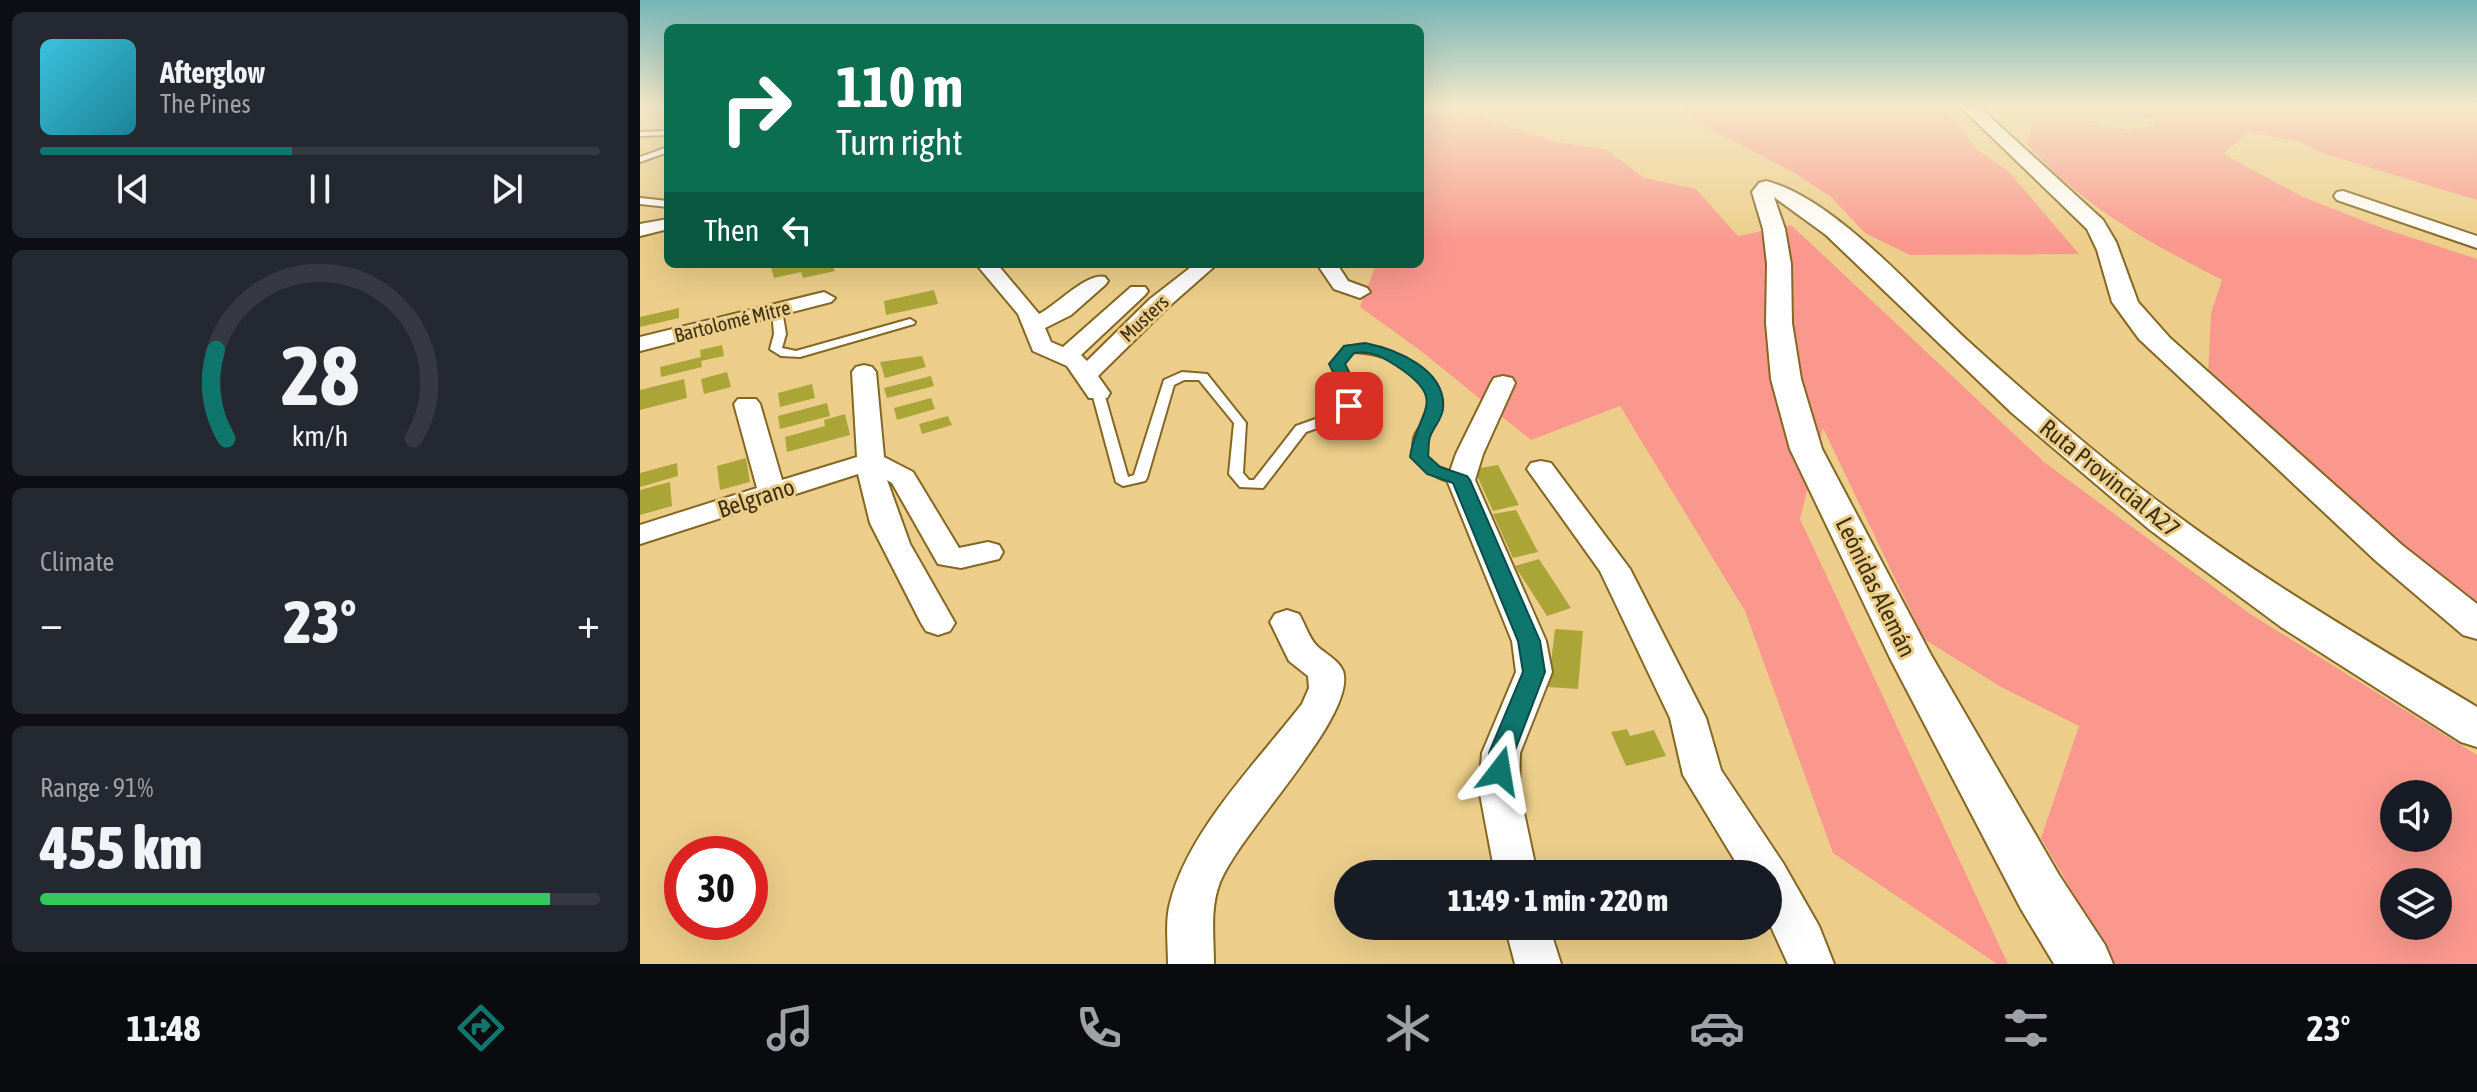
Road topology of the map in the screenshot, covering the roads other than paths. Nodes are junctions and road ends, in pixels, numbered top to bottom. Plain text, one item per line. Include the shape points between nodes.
1 (660, 152) edge
2 (2017, 152) edge
3 (640, 160) edge
4 (1774, 188) joint
5 (640, 201) edge
6 (664, 204) edge
7 (2477, 224) edge
8 (664, 225) edge
9 (640, 230) edge
10 (2477, 242) edge
11 (989, 268) edge
12 (1202, 268) edge
13 (1330, 268) edge
14 (1098, 281) dead end
15 (1138, 291) dead end
16 (1360, 292) dead end
17 (824, 298) dead end
18 (777, 310) junction
19 (910, 322) dead end
20 (1033, 325) junction
21 (640, 344) edge
22 (1067, 356) junction
23 (864, 372) dead end
24 (1503, 383) dead end
25 (1091, 385) junction
26 (747, 404) dead end
27 (871, 461) junction
28 (1541, 469) dead end
29 (1461, 480) junction
30 (772, 493) junction
31 (640, 535) edge
32 (988, 552) dead end
33 (1287, 622) dead end
34 (938, 623) dead end
35 (2477, 625) edge
36 (2477, 729) edge
37 (1513, 860) edge
38 (1757, 860) edge
39 (1782, 903) edge
40 (1531, 940) edge
41 (1191, 964) edge
42 (1538, 964) edge
43 (1811, 964) edge
44 (2085, 964) edge

1 - 3 lane
2 - 35 street via 2108,241 2132,315 2160,344 2389,553
4 - 36 street, Ruta Provincial A27 via 1822,221 2103,477 2238,578
4 - 44 street, Leónidas Alemán via 1762,192 1779,264 1786,379 1806,449 1911,658
5 - 6 lane
7 - 10 street via 2343,196
8 - 9 street
11 - 20 street
12 - 25 street, Musters via 1158,304
13 - 16 street via 1341,285
14 - 20 street via 1063,310
15 - 22 street
17 - 18 street, Bartolomé Mitre
18 - 19 lane via 776,349 796,355
18 - 21 street, Bartolomé Mitre
20 - 22 street via 1041,346
22 - 25 street
23 - 27 street
24 - 29 street via 1494,412 1467,454
25 - 29 lane via 1123,482 1140,478 1168,383 1182,376 1203,377 1240,423 1236,474 1245,484 1258,485 1301,429 1349,406 1351,392 1337,364 1349,349 1384,351 1423,376 1434,391 1435,412 1419,457 1433,470
26 - 30 street
27 - 30 street, Belgrano
27 - 32 street via 903,478 949,557
27 - 34 street via 871,479 901,559
28 - 38 street via 1614,569 1688,718 1703,775
29 - 37 street via 1529,641 1534,672 1501,753 1499,789
30 - 31 street, Belgrano
33 - 41 street via 1301,652 1325,671 1327,688 1305,731 1229,829 1200,876 1191,906
39 - 43 street
40 - 42 street

